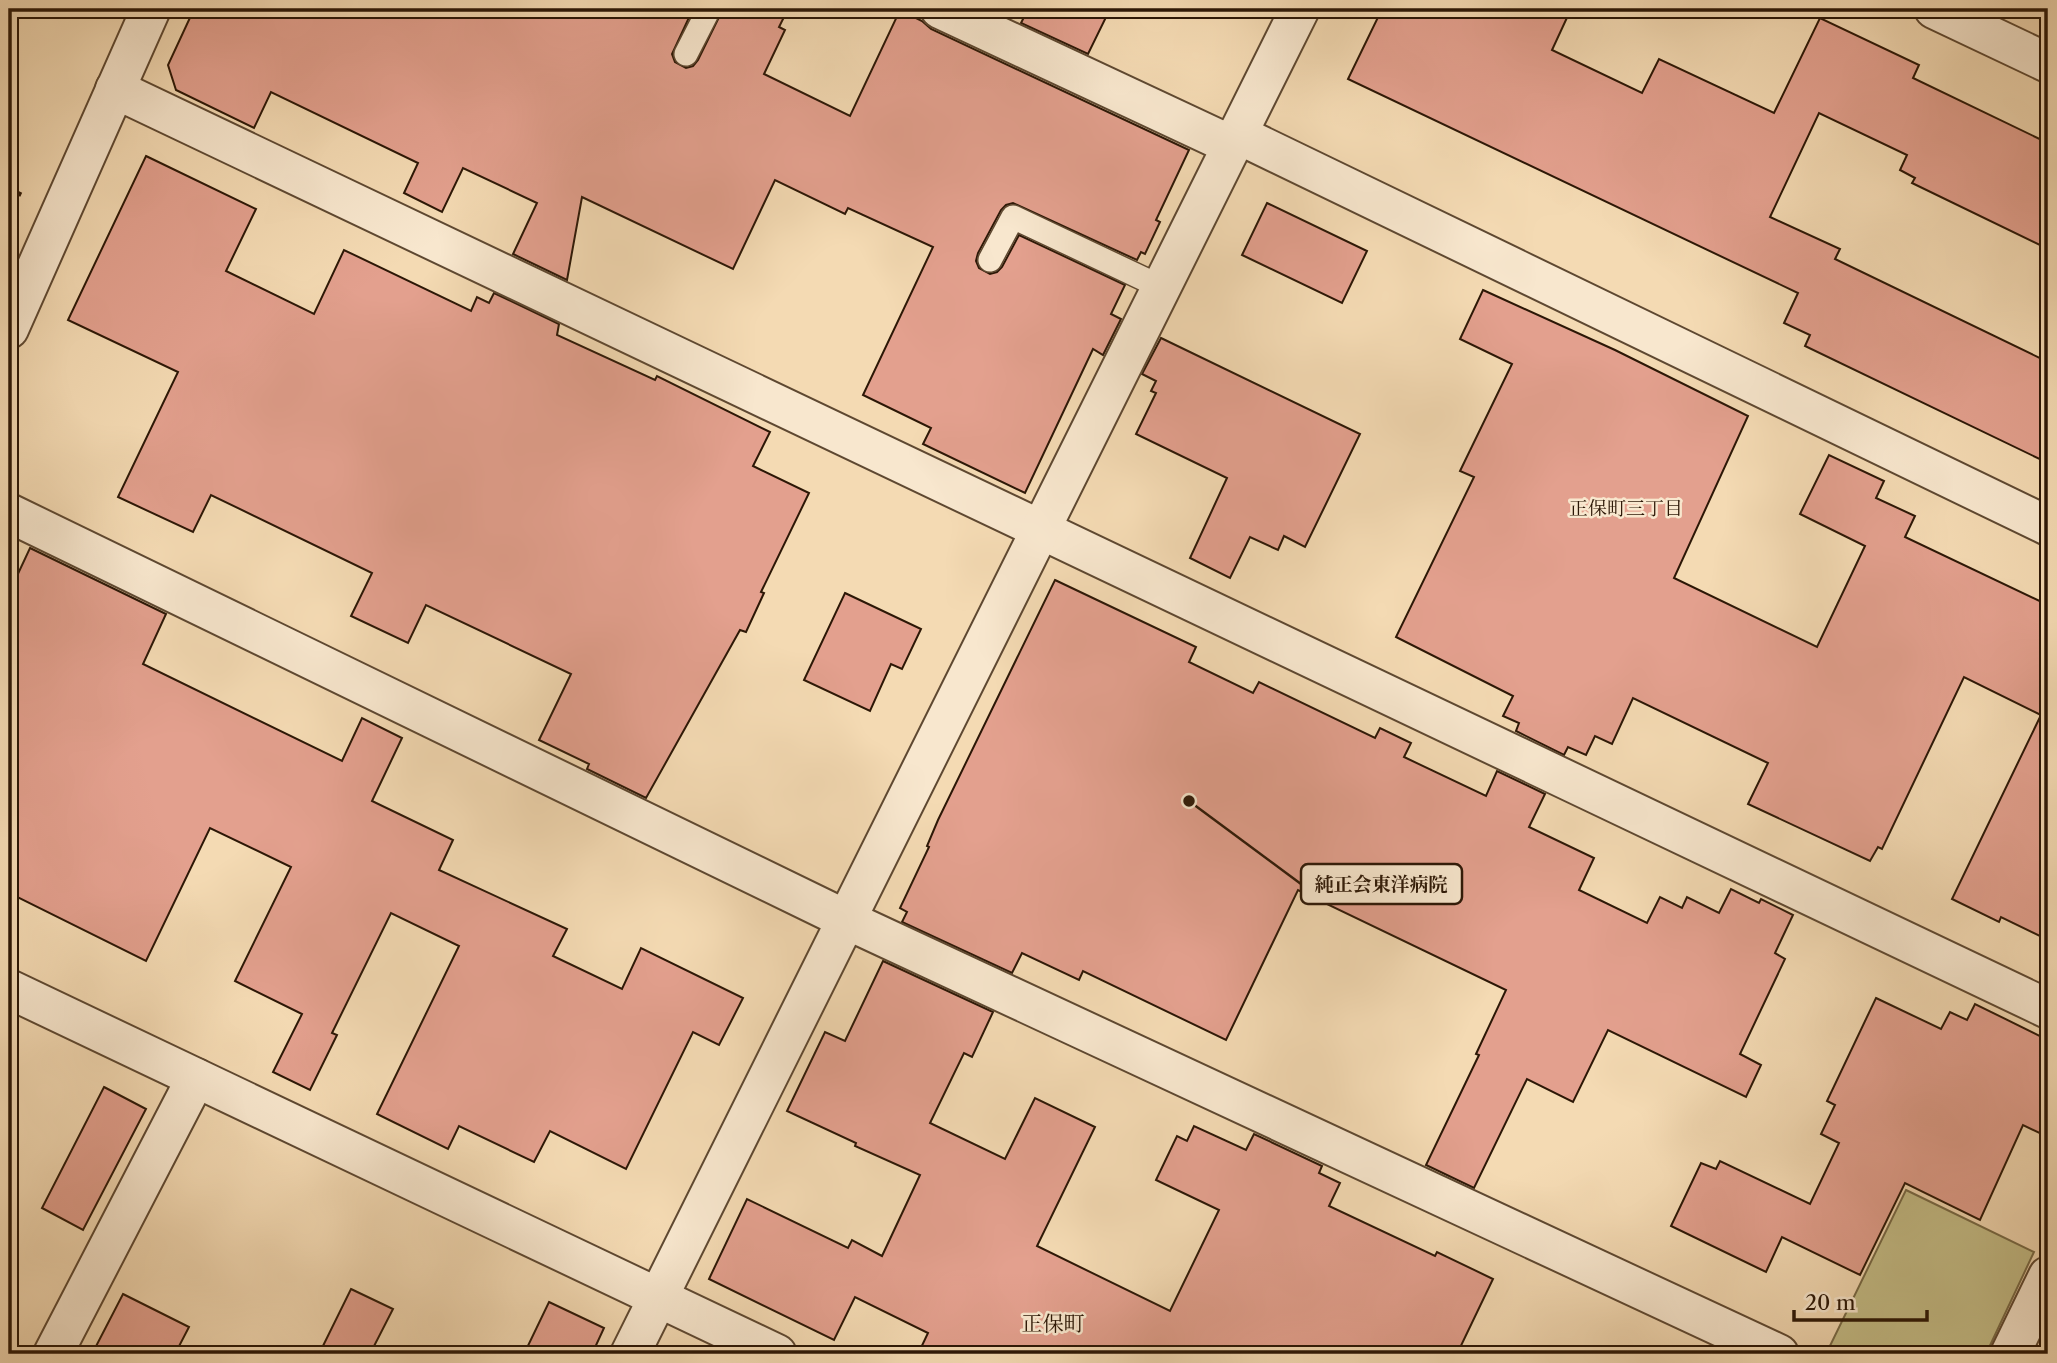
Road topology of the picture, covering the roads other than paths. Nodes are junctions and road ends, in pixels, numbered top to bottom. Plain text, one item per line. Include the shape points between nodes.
1 (151, 9) edge
2 (709, 9) edge
3 (940, 9) edge
4 (1300, 9) edge
5 (1934, 9) edge
6 (686, 54) dead end
7 (2048, 64) edge
8 (115, 89) junction
9 (1234, 140) junction
10 (990, 260) dead end
11 (1161, 287) junction
12 (9, 329) edge
13 (9, 513) edge
14 (2048, 526) edge
15 (1040, 529) junction
16 (847, 920) junction
17 (9, 989) edge
18 (2048, 1009) edge
19 (196, 1078) junction
20 (2048, 1276) edge
21 (659, 1298) junction
22 (52, 1354) edge
23 (629, 1354) edge
24 (777, 1354) edge
25 (1779, 1354) edge
26 (2010, 1354) edge

1 - 8 street
2 - 6 lane
3 - 9 street
4 - 9 street
5 - 7 street
8 - 12 street
8 - 15 street
9 - 11 street
9 - 14 street
10 - 11 lane via 1013,217
11 - 15 street
13 - 16 street
15 - 16 street
15 - 18 street
16 - 21 street
16 - 25 street
17 - 19 street
19 - 21 street
19 - 22 street
20 - 26 street
21 - 23 street
21 - 24 street

